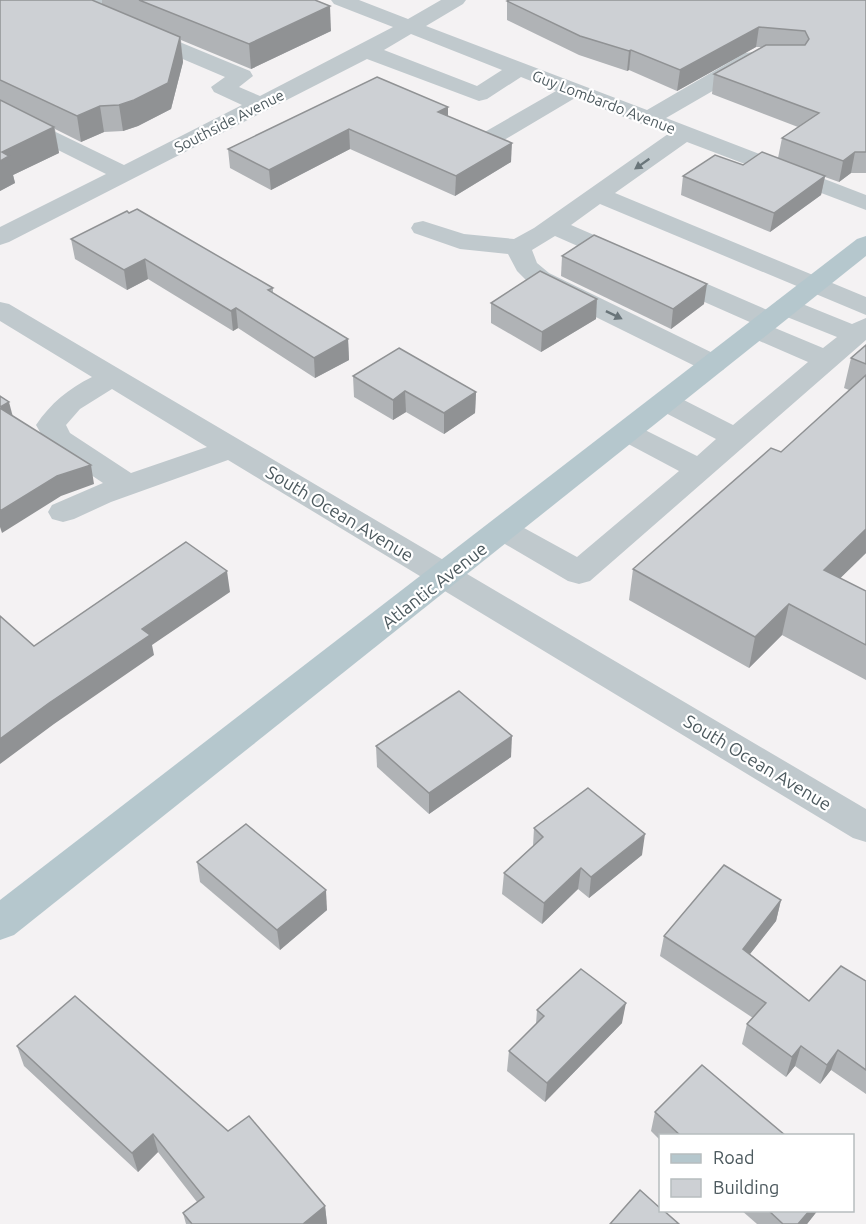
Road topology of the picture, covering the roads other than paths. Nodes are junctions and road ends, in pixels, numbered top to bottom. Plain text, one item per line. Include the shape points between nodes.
1 (99, 0) edge
2 (341, 0) edge
3 (456, 0) edge
4 (409, 26) junction
5 (366, 51) junction
6 (774, 55) edge
7 (519, 69) junction
8 (573, 90) junction
9 (260, 105) junction
10 (0, 112) edge
11 (648, 119) junction
12 (685, 133) junction
13 (491, 138) edge
14 (124, 174) junction
15 (598, 195) junction
16 (866, 203) edge
17 (552, 226) junction
18 (423, 228) dead end
19 (0, 237) edge
20 (866, 244) edge
21 (518, 247) junction
22 (813, 286) junction
23 (866, 307) edge
24 (0, 310) edge
25 (771, 319) junction
26 (861, 331) edge
27 (827, 360) junction
28 (714, 364) junction
29 (113, 378) junction
30 (666, 402) junction
31 (627, 432) junction
32 (736, 438) junction
33 (232, 448) junction
34 (699, 469) junction
35 (127, 486) junction
36 (63, 512) dead end
37 (504, 530) junction
38 (446, 576) junction
39 (866, 827) edge
40 (0, 923) edge

1 - 9 street via 79,8 242,76 222,87
2 - 4 street, Guy Lombardo Avenue
3 - 4 street, Southside Avenue
4 - 5 street, Southside Avenue
4 - 7 street, Guy Lombardo Avenue
5 - 7 street via 479,94
5 - 9 street, Southside Avenue
6 - 11 street via 764,54 739,65
7 - 8 street, Guy Lombardo Avenue
8 - 11 street, Guy Lombardo Avenue
8 - 13 street
9 - 14 street, Southside Avenue
10 - 14 street
11 - 12 street, Guy Lombardo Avenue
12 -> 15 street
12 - 16 street, Guy Lombardo Avenue
14 - 19 street, Southside Avenue
15 - 17 street
15 - 22 street
17 - 21 street
17 - 25 street
18 - 21 street via 460,241
20 - 22 main road, Atlantic Avenue
21 -> 28 street via 526,266 540,279
22 - 23 street
22 - 25 main road, Atlantic Avenue
24 - 29 street, South Ocean Avenue
25 - 26 street
25 - 27 street
25 - 28 main road, Atlantic Avenue
26 - 27 street
27 - 32 street
28 - 30 main road, Atlantic Avenue
29 - 33 street, South Ocean Avenue
29 - 35 street via 58,412 51,425 58,439
30 - 31 main road, Atlantic Avenue
30 - 32 street
31 - 34 street
31 - 37 main road, Atlantic Avenue
32 - 34 street
33 - 35 street
33 - 38 street, South Ocean Avenue
34 - 37 street via 579,573
35 - 36 street
37 - 38 main road, Atlantic Avenue
38 - 39 street, South Ocean Avenue
38 - 40 main road, Atlantic Avenue

